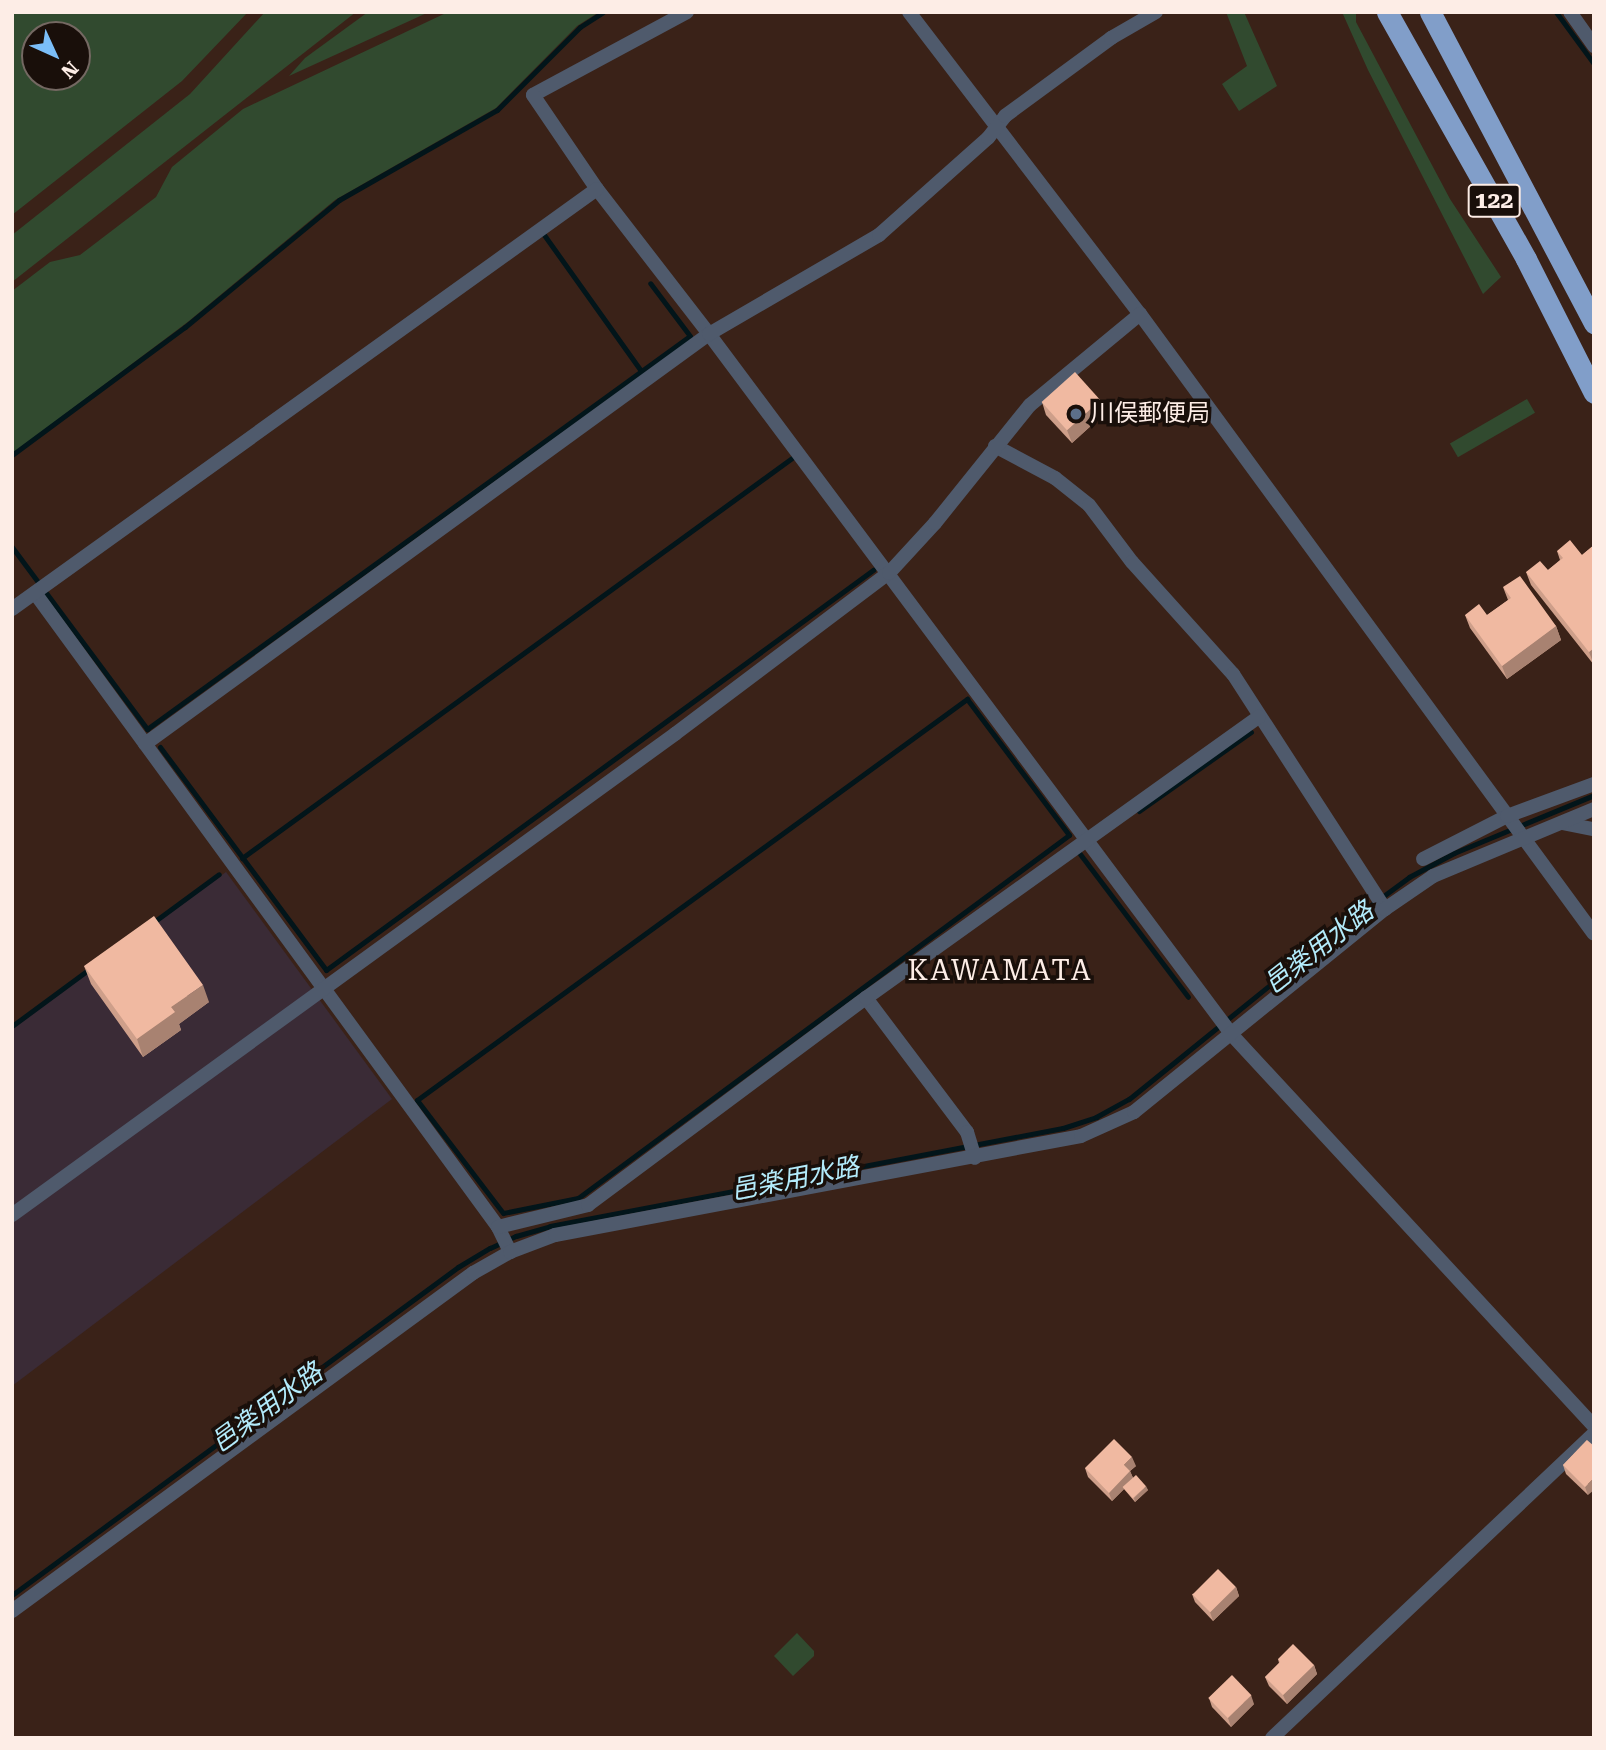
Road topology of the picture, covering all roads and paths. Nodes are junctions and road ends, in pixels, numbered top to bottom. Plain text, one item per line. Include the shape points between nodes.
1 (687, 12) edge
2 (909, 12) edge
3 (1156, 12) edge
4 (1387, 12) edge
5 (1430, 12) edge
6 (1570, 12) edge
7 (1594, 46) edge
8 (998, 126) junction
9 (597, 189) junction
10 (1140, 314) junction
11 (1594, 323) edge
12 (709, 334) junction
13 (1594, 393) edge
14 (995, 446) junction
15 (888, 573) junction
16 (35, 593) junction
17 (12, 609) edge
18 (1259, 716) junction
19 (145, 744) junction
20 (1594, 784) edge
21 (1594, 809) edge
22 (1507, 816) junction
23 (1562, 823) junction
24 (1594, 829) edge
25 (1522, 838) junction
26 (1087, 839) junction
27 (1423, 859) dead end
28 (1385, 909) junction
29 (1594, 934) edge
30 (323, 988) junction
31 (866, 998) junction
32 (1232, 1035) junction
33 (975, 1158) junction
34 (12, 1215) edge
35 (498, 1227) junction
36 (510, 1252) junction
37 (1594, 1426) edge
38 (1594, 1433) edge
39 (12, 1611) edge
40 (1272, 1738) edge

1 - 9 street via 533,95
2 - 8 street
3 - 8 street via 1111,38 1005,116
4 - 13 highway, 122 via 1526,259
5 - 11 highway, 122
6 - 7 street
8 - 10 street
8 - 12 street via 878,235
9 - 12 street
9 - 16 street
10 - 14 street via 1030,405
10 - 22 street
12 - 15 street
12 - 19 street
14 - 15 street via 935,523
14 - 18 street via 1055,478 1089,505 1132,562 1233,674
15 - 26 street
15 - 30 street via 675,734
16 - 17 street
16 - 19 street
18 - 26 street
18 - 28 street
19 - 30 street
20 - 22 street
21 - 23 street
22 - 25 street
22 - 27 street
23 - 24 street
23 - 25 street
25 - 28 street via 1433,876
25 - 29 street
26 - 31 street
26 - 32 street
28 - 32 street
30 - 34 street
30 - 35 street
31 - 33 street via 967,1132
31 - 35 street via 587,1205
32 - 33 street via 1134,1112 1082,1136
32 - 37 street
33 - 36 street via 555,1235
35 - 36 street
36 - 39 street via 473,1273
38 - 40 street

